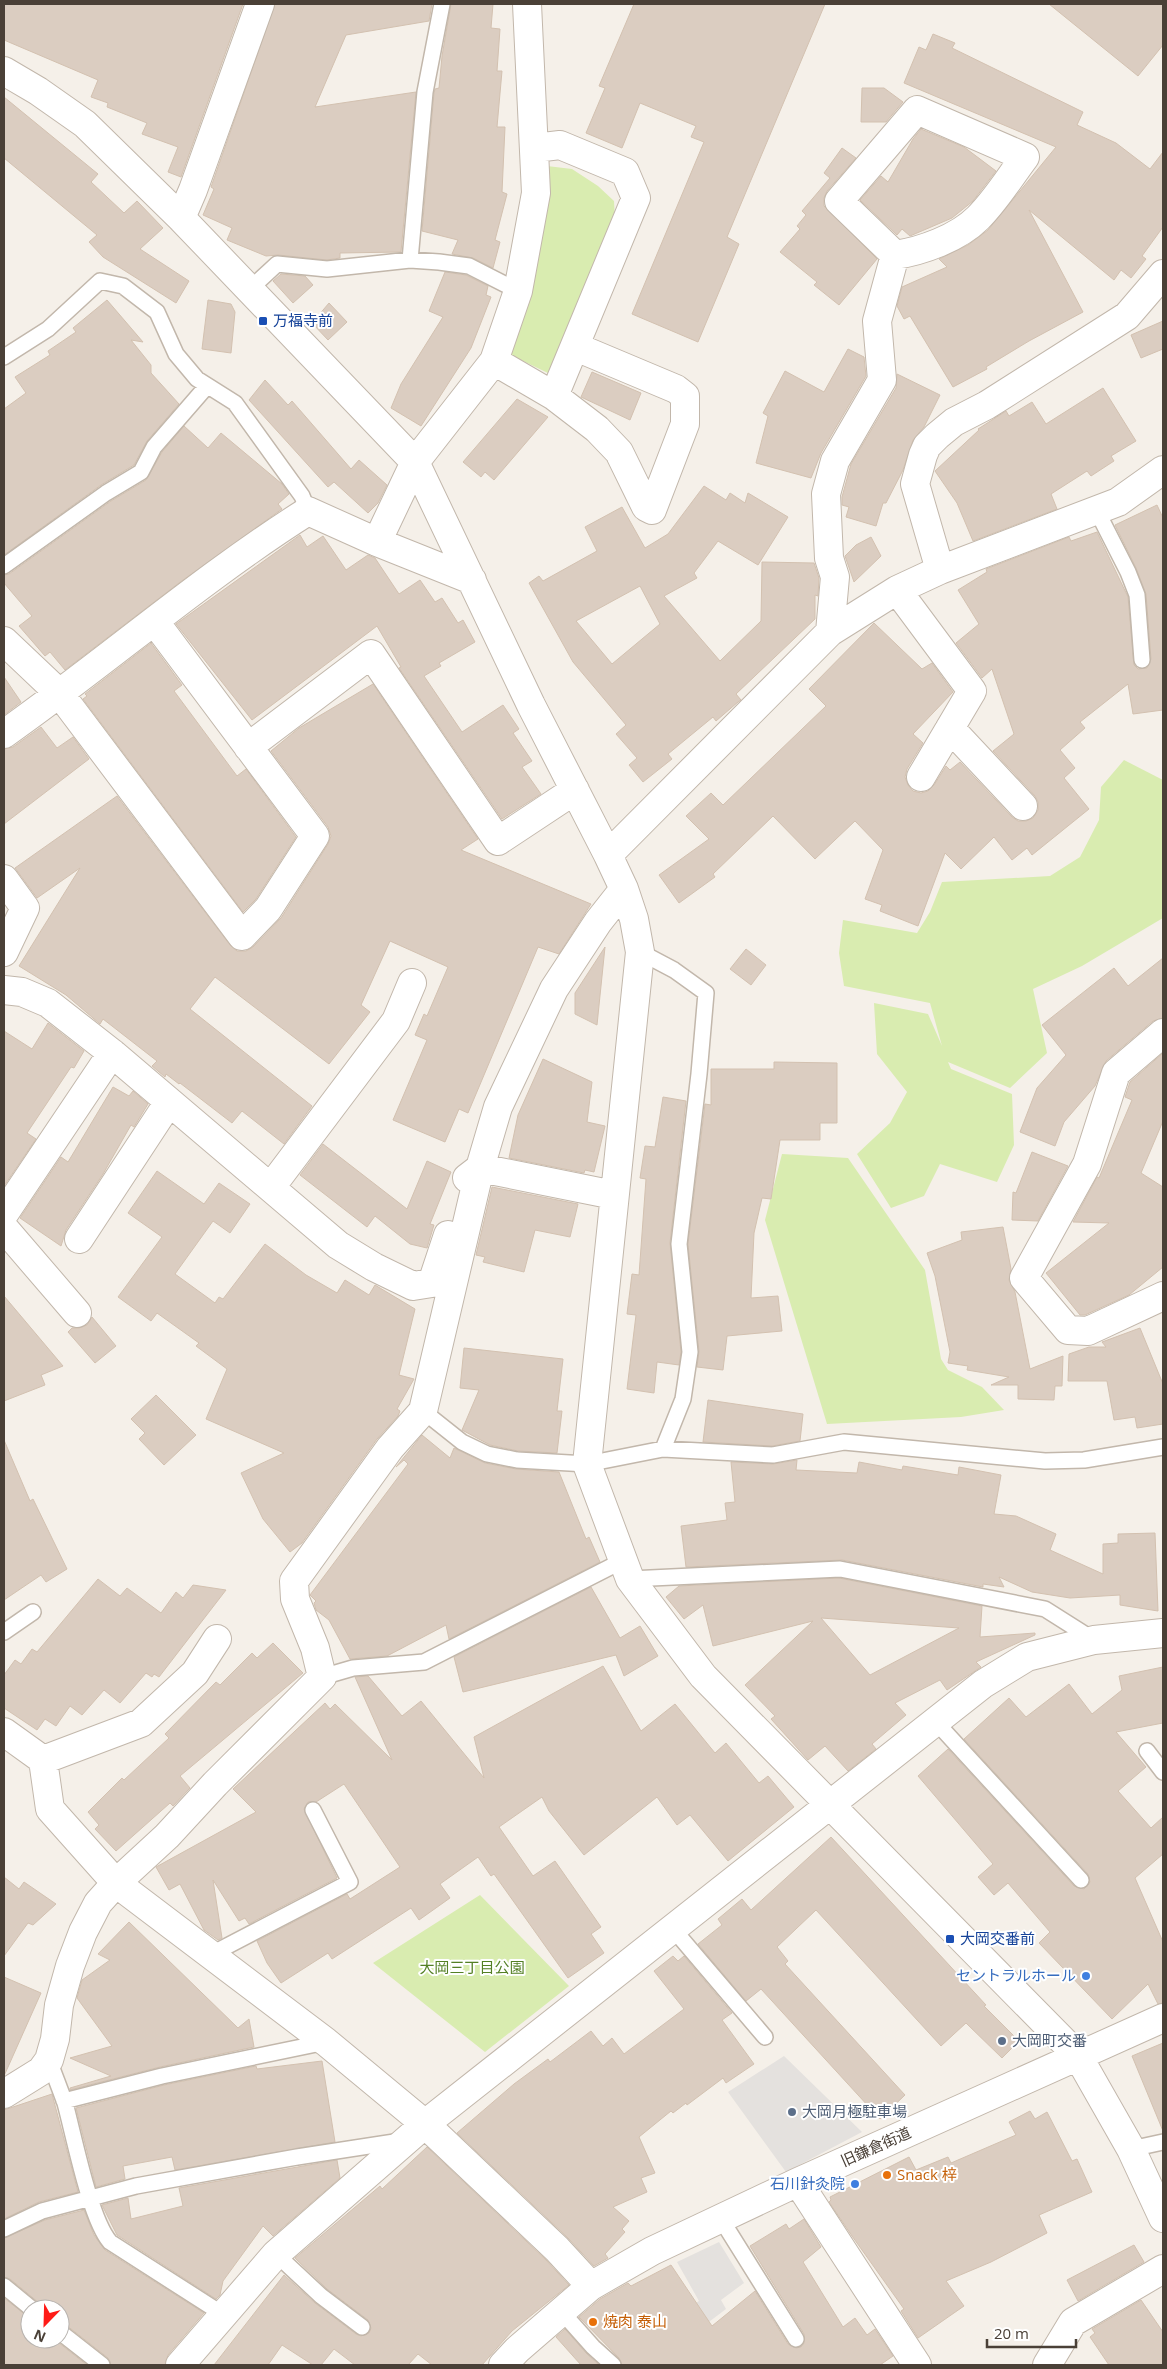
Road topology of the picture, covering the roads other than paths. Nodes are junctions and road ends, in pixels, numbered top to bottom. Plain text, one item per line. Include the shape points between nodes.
1 (260, 4) edge
2 (442, 4) edge
3 (527, 4) edge
4 (4, 71) edge
5 (535, 148) junction
6 (182, 218) junction
7 (895, 254) junction
8 (410, 260) junction
9 (1163, 274) edge
10 (250, 289) junction
11 (518, 291) junction
12 (576, 347) junction
13 (4, 357) edge
14 (494, 361) junction
15 (207, 386) junction
16 (554, 396) junction
17 (415, 462) junction
18 (1163, 470) edge
19 (308, 511) junction
20 (1097, 511) junction
21 (377, 542) junction
22 (4, 566) edge
23 (940, 570) junction
24 (472, 580) junction
25 (897, 590) junction
26 (155, 622) junction
27 (830, 632) junction
28 (4, 641) edge
29 (1142, 660) dead end
30 (60, 694) junction
31 (950, 728) junction
32 (4, 734) edge
33 (248, 747) junction
34 (921, 777) dead end
35 (574, 790) junction
36 (1023, 806) dead end
37 (608, 855) junction
38 (4, 879) edge
39 (624, 889) junction
40 (4, 952) edge
41 (640, 952) junction
42 (412, 982) dead end
43 (4, 990) edge
44 (1163, 1033) edge
45 (112, 1053) junction
46 (169, 1102) junction
47 (480, 1168) junction
48 (271, 1187) junction
49 (614, 1195) junction
50 (4, 1214) edge
51 (4, 1228) edge
52 (79, 1239) dead end
53 (1163, 1296) edge
54 (77, 1313) dead end
55 (423, 1411) junction
56 (1163, 1447) edge
57 (663, 1449) junction
58 (586, 1464) junction
59 (626, 1570) junction
60 (33, 1612) dead end
61 (4, 1632) edge
62 (1163, 1633) edge
63 (218, 1639) dead end
64 (1094, 1640) junction
65 (322, 1677) junction
66 (936, 1721) junction
67 (4, 1732) edge
68 (1147, 1751) dead end
69 (42, 1760) junction
70 (1163, 1772) edge
71 (830, 1804) junction
72 (313, 1810) dead end
73 (1081, 1880) dead end
74 (116, 1883) junction
75 (674, 1930) junction
76 (210, 1955) junction
77 (1163, 2018) edge
78 (765, 2037) dead end
79 (326, 2042) junction
80 (1078, 2056) junction
81 (49, 2060) junction
82 (4, 2094) edge
83 (64, 2101) junction
84 (416, 2132) junction
85 (1163, 2142) edge
86 (1131, 2149) junction
87 (798, 2182) junction
88 (90, 2197) junction
89 (1163, 2218) edge
90 (721, 2219) junction
91 (4, 2229) edge
92 (276, 2254) junction
93 (1163, 2269) edge
94 (4, 2286) edge
95 (592, 2286) junction
96 (20, 2299) edge
97 (561, 2311) junction
98 (224, 2315) junction
99 (362, 2327) dead end
100 (796, 2339) dead end
101 (70, 2340) edge
102 (102, 2365) edge
103 (180, 2365) edge
104 (503, 2365) edge
105 (613, 2365) edge
106 (917, 2365) edge
107 (1047, 2365) edge

1 - 6 street
2 - 8 lane via 426,92
3 - 5 street
4 - 6 street via 85,124
5 - 11 street via 536,193
5 - 12 street via 560,144 625,172 636,198
6 - 10 street
7 - 7 street via 839,201 917,110 1025,157 978,219 944,241 913,252
7 - 27 street via 877,322 882,380 835,461 826,494 829,558 835,577
8 - 10 lane via 327,269 276,264
8 - 11 lane via 469,266
9 - 23 street via 1127,316 954,422 927,446 915,484
10 - 17 street
11 - 14 street
12 - 16 street
12 - 16 street via 676,389 685,396 685,424 652,510 646,507 619,452 598,429
13 - 15 lane via 48,329 100,281 123,286 157,312 176,354
14 - 16 street
14 - 17 street
15 - 19 lane via 235,403 302,496
15 - 22 lane via 154,447 141,472
17 - 21 street
17 - 24 street
18 - 20 street via 1118,502
19 - 21 street
19 - 26 street via 265,539
20 - 23 street
20 - 29 lane via 1136,594
21 - 24 street
23 - 25 street
24 - 35 street
25 - 27 street
25 - 31 street via 972,691
26 - 30 street
26 - 33 street
27 - 37 street
28 - 30 street
30 - 32 street
30 - 33 street via 242,936 268,909 315,836
31 - 34 street
31 - 36 street
33 - 35 street via 371,654 498,841
35 - 37 street
37 - 39 street
38 - 40 street via 25,908
39 - 41 street
39 - 47 street via 554,989 498,1108
41 - 49 street
41 - 57 lane via 674,970 706,993 679,1244 690,1352 683,1399
42 - 48 street via 396,1021
43 - 45 street via 22,992 48,1003
44 - 53 street via 1116,1074 1087,1164 1024,1278 1068,1330 1088,1331
45 - 46 street
45 - 50 street
46 - 48 street
46 - 52 street
47 - 48 street via 468,1177 432,1284 413,1286 338,1245
47 - 49 street
47 - 55 street
49 - 58 street
51 - 54 street
55 - 58 lane via 462,1442 486,1454 517,1460
55 - 65 street via 390,1448 294,1581 295,1599 316,1648
56 - 57 lane via 1084,1460 1045,1461 844,1442 773,1455
57 - 58 lane
58 - 59 street
59 - 64 lane via 840,1569 1045,1609
59 - 65 lane via 424,1662 353,1668
59 - 71 street via 703,1676
60 - 61 lane
62 - 64 street
63 - 69 street via 195,1672 141,1723
64 - 66 street via 1027,1657 983,1684
65 - 74 street via 167,1836
66 - 71 street
66 - 73 lane
67 - 69 street
68 - 70 lane
69 - 74 street via 50,1810
71 - 75 street
71 - 80 street
72 - 76 lane via 350,1882
74 - 76 street
74 - 81 street via 98,1903 83,1932 59,2004
75 - 78 lane
75 - 84 street
76 - 79 street
77 - 80 street, 旧鎌倉街道
79 - 83 lane via 162,2076
79 - 84 street
80 - 86 street
80 - 87 street, 旧鎌倉街道
81 - 82 street via 40,2071
81 - 83 lane
83 - 88 lane
84 - 88 lane
84 - 92 street
84 - 95 street via 557,2248
85 - 86 lane
86 - 89 street
87 - 90 street, 旧鎌倉街道
87 - 106 street
88 - 91 lane via 42,2211
88 - 98 lane via 110,2242
90 - 95 street, 旧鎌倉街道 via 652,2251
90 - 100 lane
92 - 98 street
92 - 99 lane via 320,2296
93 - 107 street via 1073,2322
94 - 96 lane
95 - 97 street, 旧鎌倉街道
97 - 104 street, 旧鎌倉街道
97 - 105 lane
98 - 103 street
101 - 102 lane

